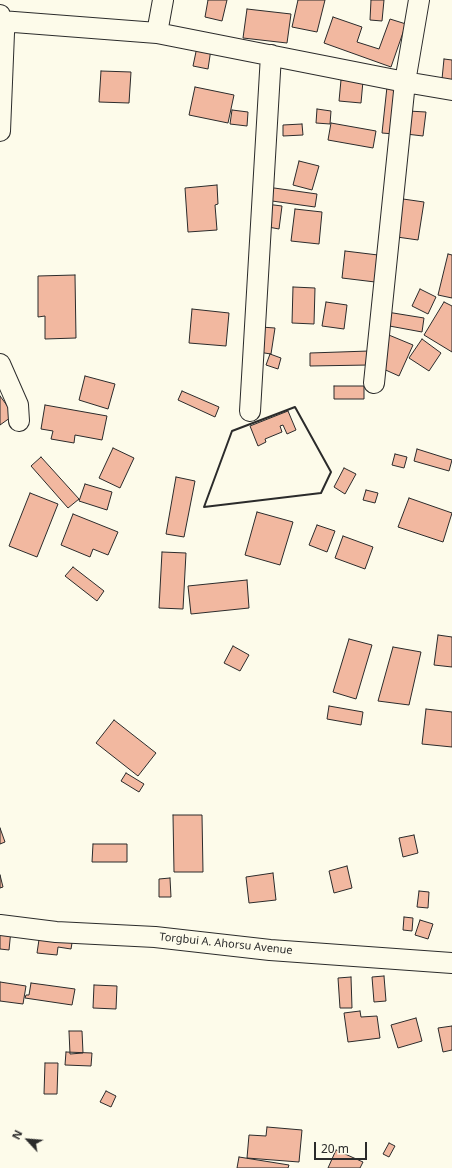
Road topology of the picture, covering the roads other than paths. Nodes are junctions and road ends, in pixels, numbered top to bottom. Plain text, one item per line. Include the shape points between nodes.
1 (163, 0) edge
2 (419, 0) edge
3 (1, 18) edge
4 (157, 33) junction
5 (271, 55) junction
6 (405, 82) junction
7 (452, 90) edge
8 (0, 131) edge
9 (0, 364) edge
10 (374, 383) dead end
11 (250, 411) dead end
12 (19, 421) dead end
13 (0, 925) edge
14 (452, 963) edge

1 - 4 street
2 - 6 street
3 - 4 street
3 - 8 street via 4,33
4 - 5 street
5 - 6 street
5 - 11 street
6 - 7 street
6 - 10 street
9 - 12 street via 18,405
13 - 14 street, Torgbui A. Ahorsu Avenue via 56,932 155,937 270,950

